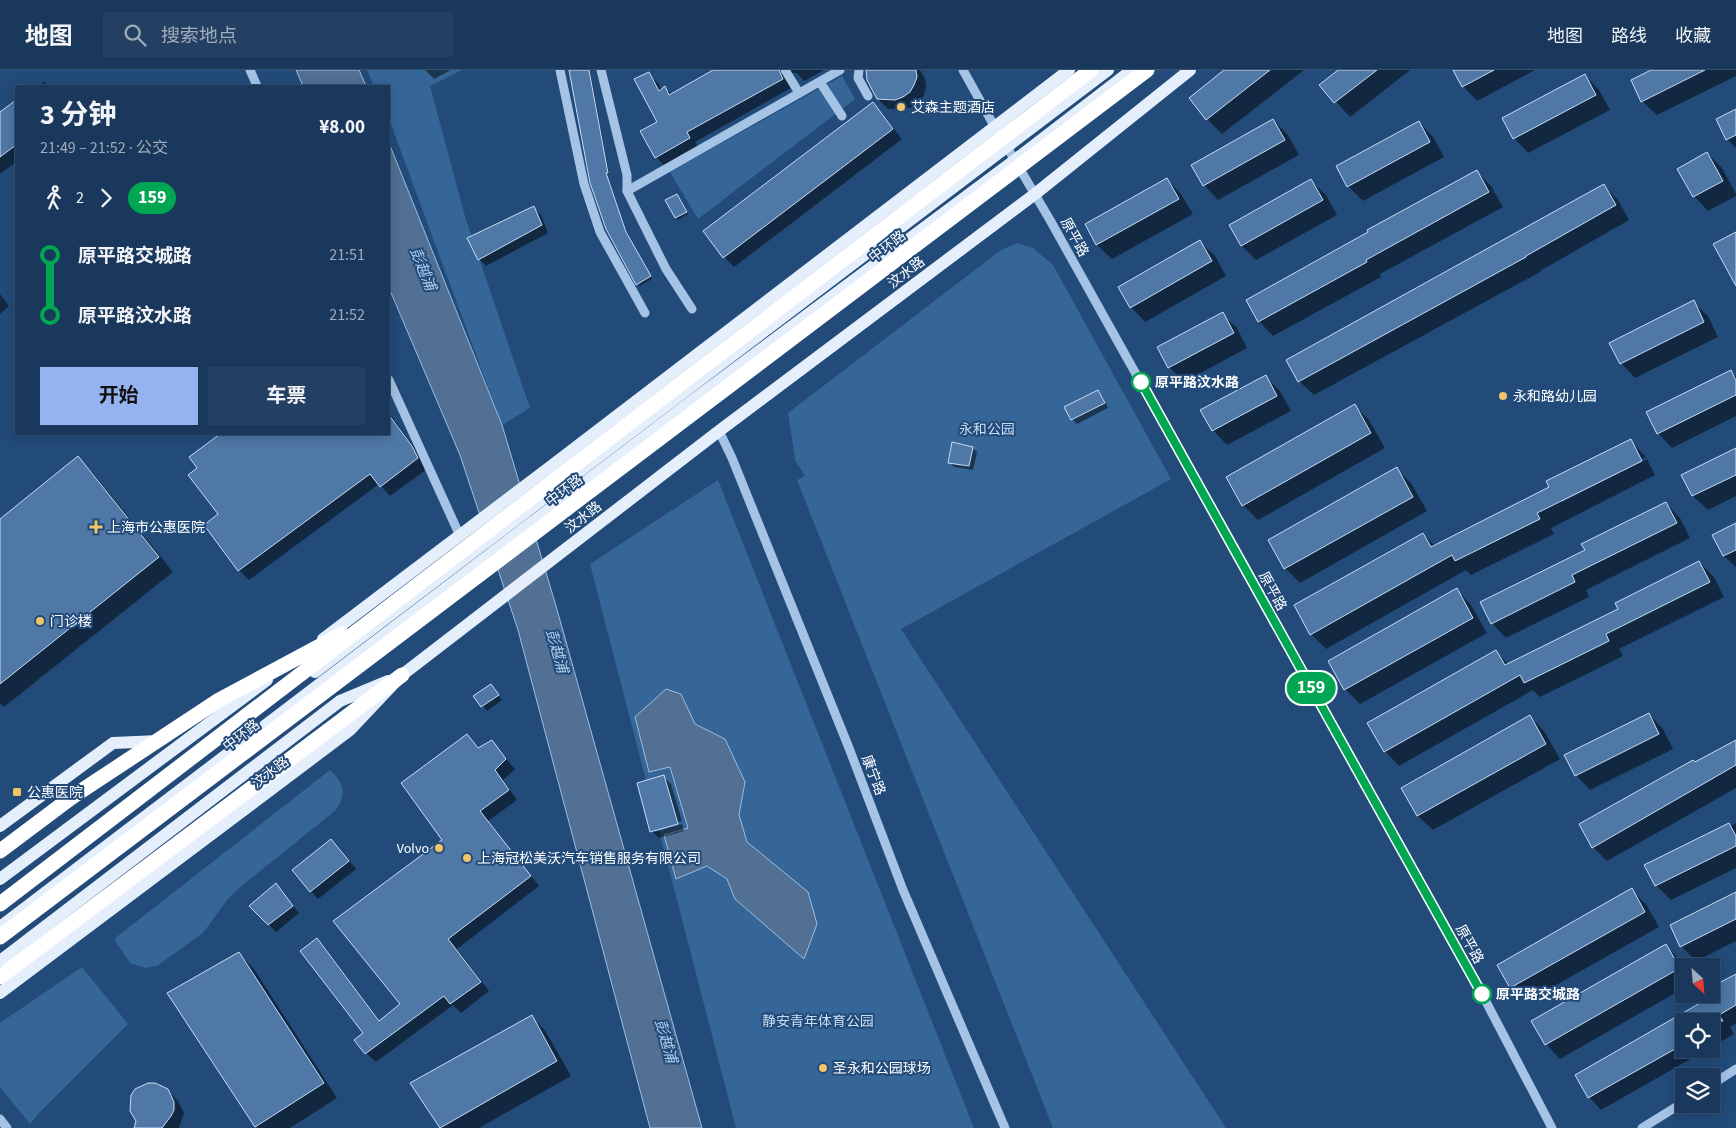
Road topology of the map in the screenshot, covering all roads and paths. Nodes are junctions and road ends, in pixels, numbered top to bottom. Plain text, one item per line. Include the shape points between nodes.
1 (250, 70) edge
2 (560, 70) edge
3 (601, 70) edge
4 (785, 70) edge
5 (840, 70) edge
6 (860, 70) edge
7 (963, 70) edge
8 (1069, 70) edge
9 (1091, 70) edge
10 (1108, 70) edge
11 (1132, 70) edge
12 (1147, 70) edge
13 (1190, 70) edge
14 (820, 82) junction
15 (257, 85) edge
16 (800, 93) junction
17 (868, 96) dead end
18 (842, 116) dead end
19 (995, 127) junction
20 (1007, 147) junction
21 (1015, 160) junction
22 (627, 191) junction
23 (1035, 194) junction
24 (799, 306) junction
25 (692, 309) dead end
26 (645, 313) dead end
27 (729, 330) junction
28 (390, 382) edge
29 (719, 431) junction
30 (560, 494) junction
31 (460, 536) junction
32 (467, 565) junction
33 (383, 612) junction
34 (355, 615) junction
35 (335, 658) junction
36 (402, 676) junction
37 (187, 740) junction
38 (226, 755) junction
39 (196, 811) junction
40 (0, 826) edge
41 (0, 851) edge
42 (0, 879) edge
43 (0, 904) edge
44 (0, 912) edge
45 (0, 927) edge
46 (0, 937) edge
47 (0, 961) edge
48 (0, 977) edge
49 (0, 993) edge
50 (1736, 1069) edge
51 (1720, 1079) edge
52 (1675, 1108) edge
53 (0, 1119) edge
54 (7, 1128) edge
55 (1005, 1128) edge
56 (1552, 1128) edge
57 (1642, 1128) edge

1 - 15 street
2 - 26 street via 584,184 600,232
3 - 22 street via 627,175
4 - 16 street
5 - 14 street
6 - 17 street via 858,78
7 - 19 street, 原平路
8 - 19 main road
9 - 33 highway, 中环路, bridge
10 - 20 main road
11 - 21 main road, 汶水路
12 - 46 highway, 中环路, bridge
13 - 23 main road, 汶水路
14 - 16 street
14 - 18 street
16 - 22 street
19 - 20 street, 原平路
19 - 27 main road
20 - 21 street, 原平路
20 - 24 main road
21 - 23 street, 原平路
21 - 30 main road, 汶水路
22 - 25 street via 666,269
23 - 29 main road, 汶水路
23 - 56 street, 原平路 via 1482,994
24 - 27 main road
24 - 30 main road
27 - 31 main road
28 - 31 street
29 - 36 main road, 汶水路
29 - 55 street, 康宁路 via 850,748 903,890
30 - 32 main road
31 - 34 main road
32 - 35 main road
32 - 38 main road
33 - 41 highway, bridge via 219,700 72,797
33 - 43 highway, 中环路, bridge
34 - 35 main road
34 - 37 main road
35 - 44 main road
36 - 39 main road via 340,701
36 - 48 highway
36 - 49 main road, 汶水路 via 350,730
37 - 40 main road via 113,743
37 - 42 main road
38 - 39 main road
38 - 45 main road
39 - 47 main road
50 - 51 street
52 - 57 street
53 - 54 street

